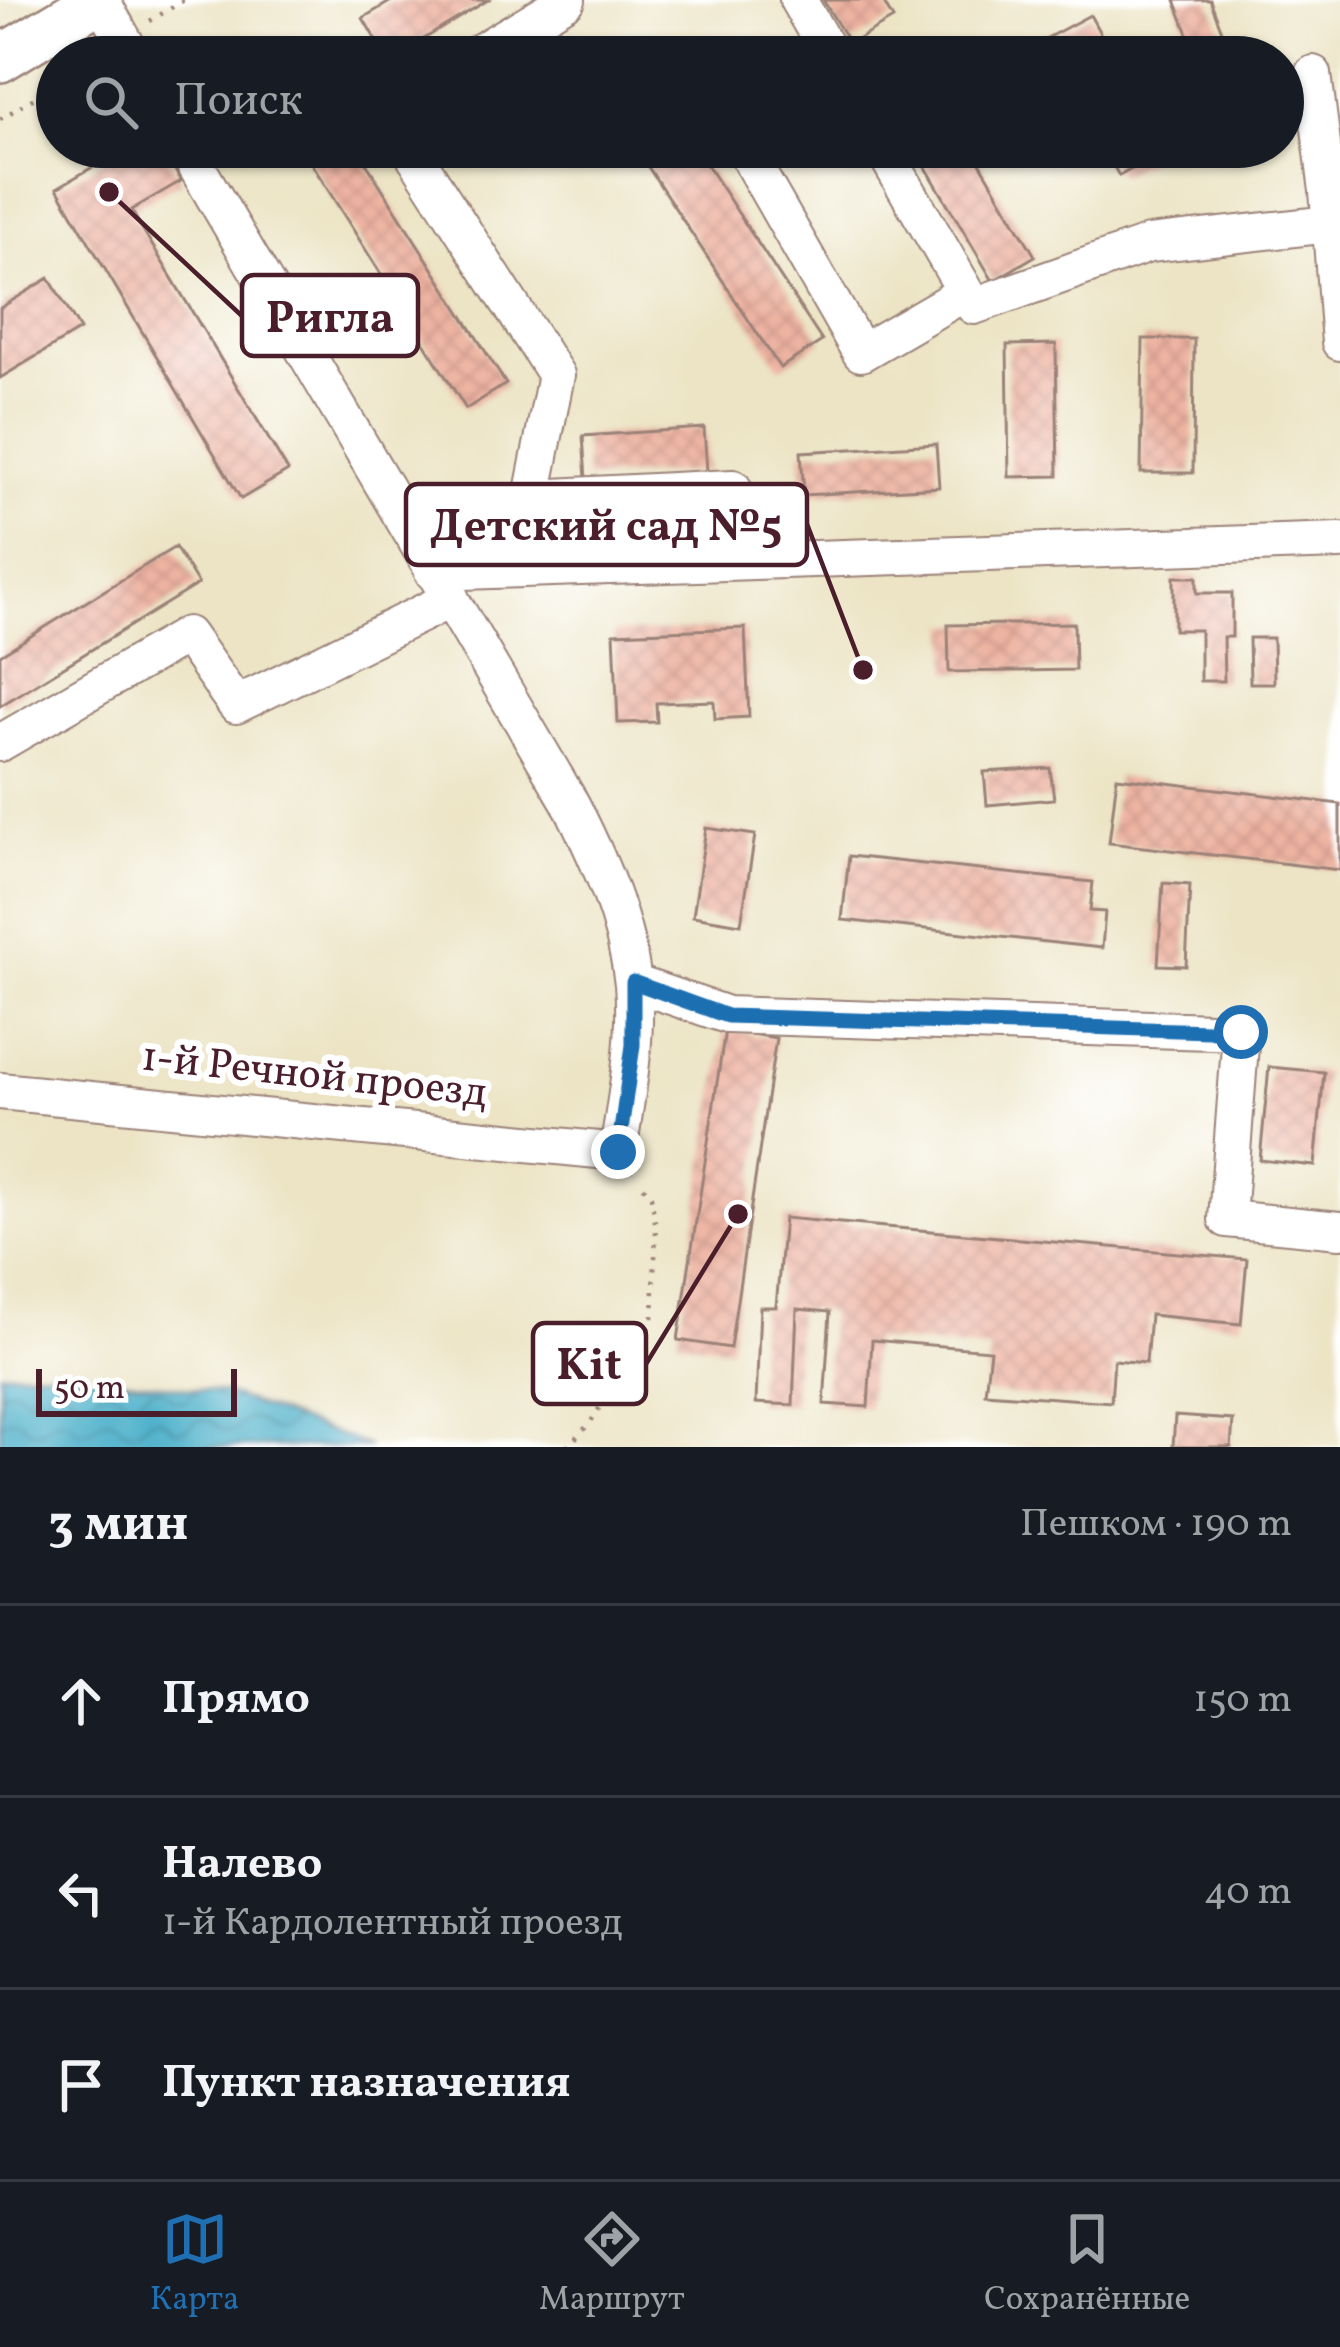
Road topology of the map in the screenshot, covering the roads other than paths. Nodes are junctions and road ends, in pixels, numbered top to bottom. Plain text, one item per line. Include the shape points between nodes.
1 (100, 0) edge
2 (566, 0) edge
3 (798, 0) edge
4 (39, 36) edge
5 (121, 36) edge
6 (507, 36) edge
7 (810, 36) edge
8 (36, 38) edge
9 (0, 59) edge
10 (1313, 74) dead end
11 (197, 168) edge
12 (423, 168) edge
13 (754, 168) edge
14 (894, 168) edge
15 (1330, 224) junction
16 (966, 292) junction
17 (1340, 342) edge
18 (532, 498) junction
19 (1340, 541) edge
20 (736, 561) junction
21 (518, 568) junction
22 (442, 585) junction
23 (0, 743) edge
24 (633, 982) junction
25 (0, 1090) edge
26 (1340, 1230) edge

1 - 4 main road
1 - 5 street
2 - 6 street
3 - 7 street
8 - 9 main road
10 - 15 street
11 - 22 street
12 - 18 street via 556,375
13 - 16 street via 861,353
14 - 16 street
15 - 16 street via 1149,244 974,306
15 - 17 street
18 - 20 street via 734,488
18 - 21 street
19 - 20 street
20 - 21 street
21 - 22 street
22 - 23 street via 236,705 187,635
22 - 24 street via 609,880
24 - 25 street, 1-й Речной проезд via 618,1152
24 - 26 street via 727,1016 1241,1032 1227,1219

